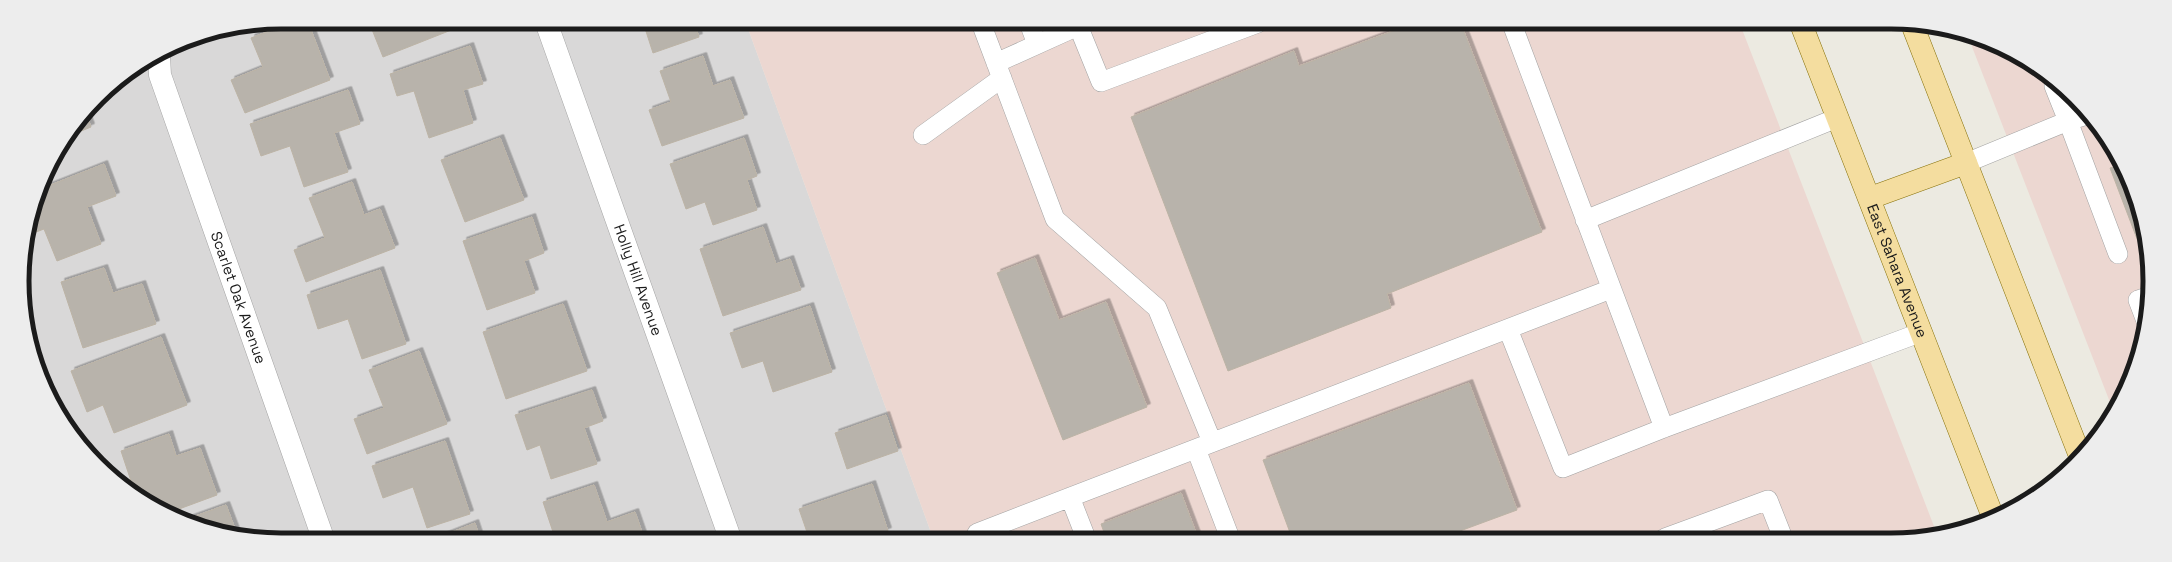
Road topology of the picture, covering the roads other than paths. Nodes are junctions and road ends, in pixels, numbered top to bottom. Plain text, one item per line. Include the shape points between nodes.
1 (548, 29) edge
2 (983, 29) edge
3 (1031, 29) edge
4 (1067, 29) edge
5 (1079, 29) edge
6 (1242, 29) edge
7 (1514, 29) edge
8 (1803, 29) edge
9 (1915, 30) edge
10 (1037, 44) junction
11 (160, 60) edge
12 (999, 71) junction
13 (2056, 91) edge
14 (2081, 117) edge
15 (1837, 118) junction
16 (2068, 121) junction
17 (922, 135) dead end
18 (1966, 163) junction
19 (1870, 198) junction
20 (1585, 220) junction
21 (2118, 254) dead end
22 (1611, 289) junction
23 (2142, 299) edge
24 (2141, 309) edge
25 (1508, 329) junction
26 (1922, 332) junction
27 (1664, 428) junction
28 (1204, 446) junction
29 (2078, 450) edge
30 (1070, 497) junction
31 (1991, 512) edge
32 (321, 533) edge
33 (728, 533) edge
34 (977, 533) dead end
35 (1084, 533) edge
36 (1229, 533) edge
37 (1679, 533) edge
38 (1781, 533) edge

1 - 33 street, Holly Hill Avenue
2 - 12 lane
3 - 10 lane
4 - 10 lane
5 - 6 lane via 1101,82
7 - 20 lane
8 - 15 main road, East Sahara Avenue
9 - 18 main road
10 - 12 lane
11 - 32 street, Scarlet Oak Avenue via 160,75
12 - 17 lane
12 - 28 lane via 1055,219 1157,308
13 - 16 lane
14 - 16 lane
15 - 19 main road, East Sahara Avenue
15 - 20 lane
16 - 18 lane
16 - 21 lane
18 - 19 main road
18 - 29 main road
19 - 26 main road, East Sahara Avenue
20 - 22 lane
22 - 25 lane
22 - 27 lane
23 - 24 lane via 2138,300
25 - 27 lane via 1563,468
25 - 28 lane
26 - 27 lane
26 - 31 main road, East Sahara Avenue
28 - 30 lane
28 - 36 lane
30 - 34 lane
30 - 35 lane
37 - 38 lane via 1768,500

